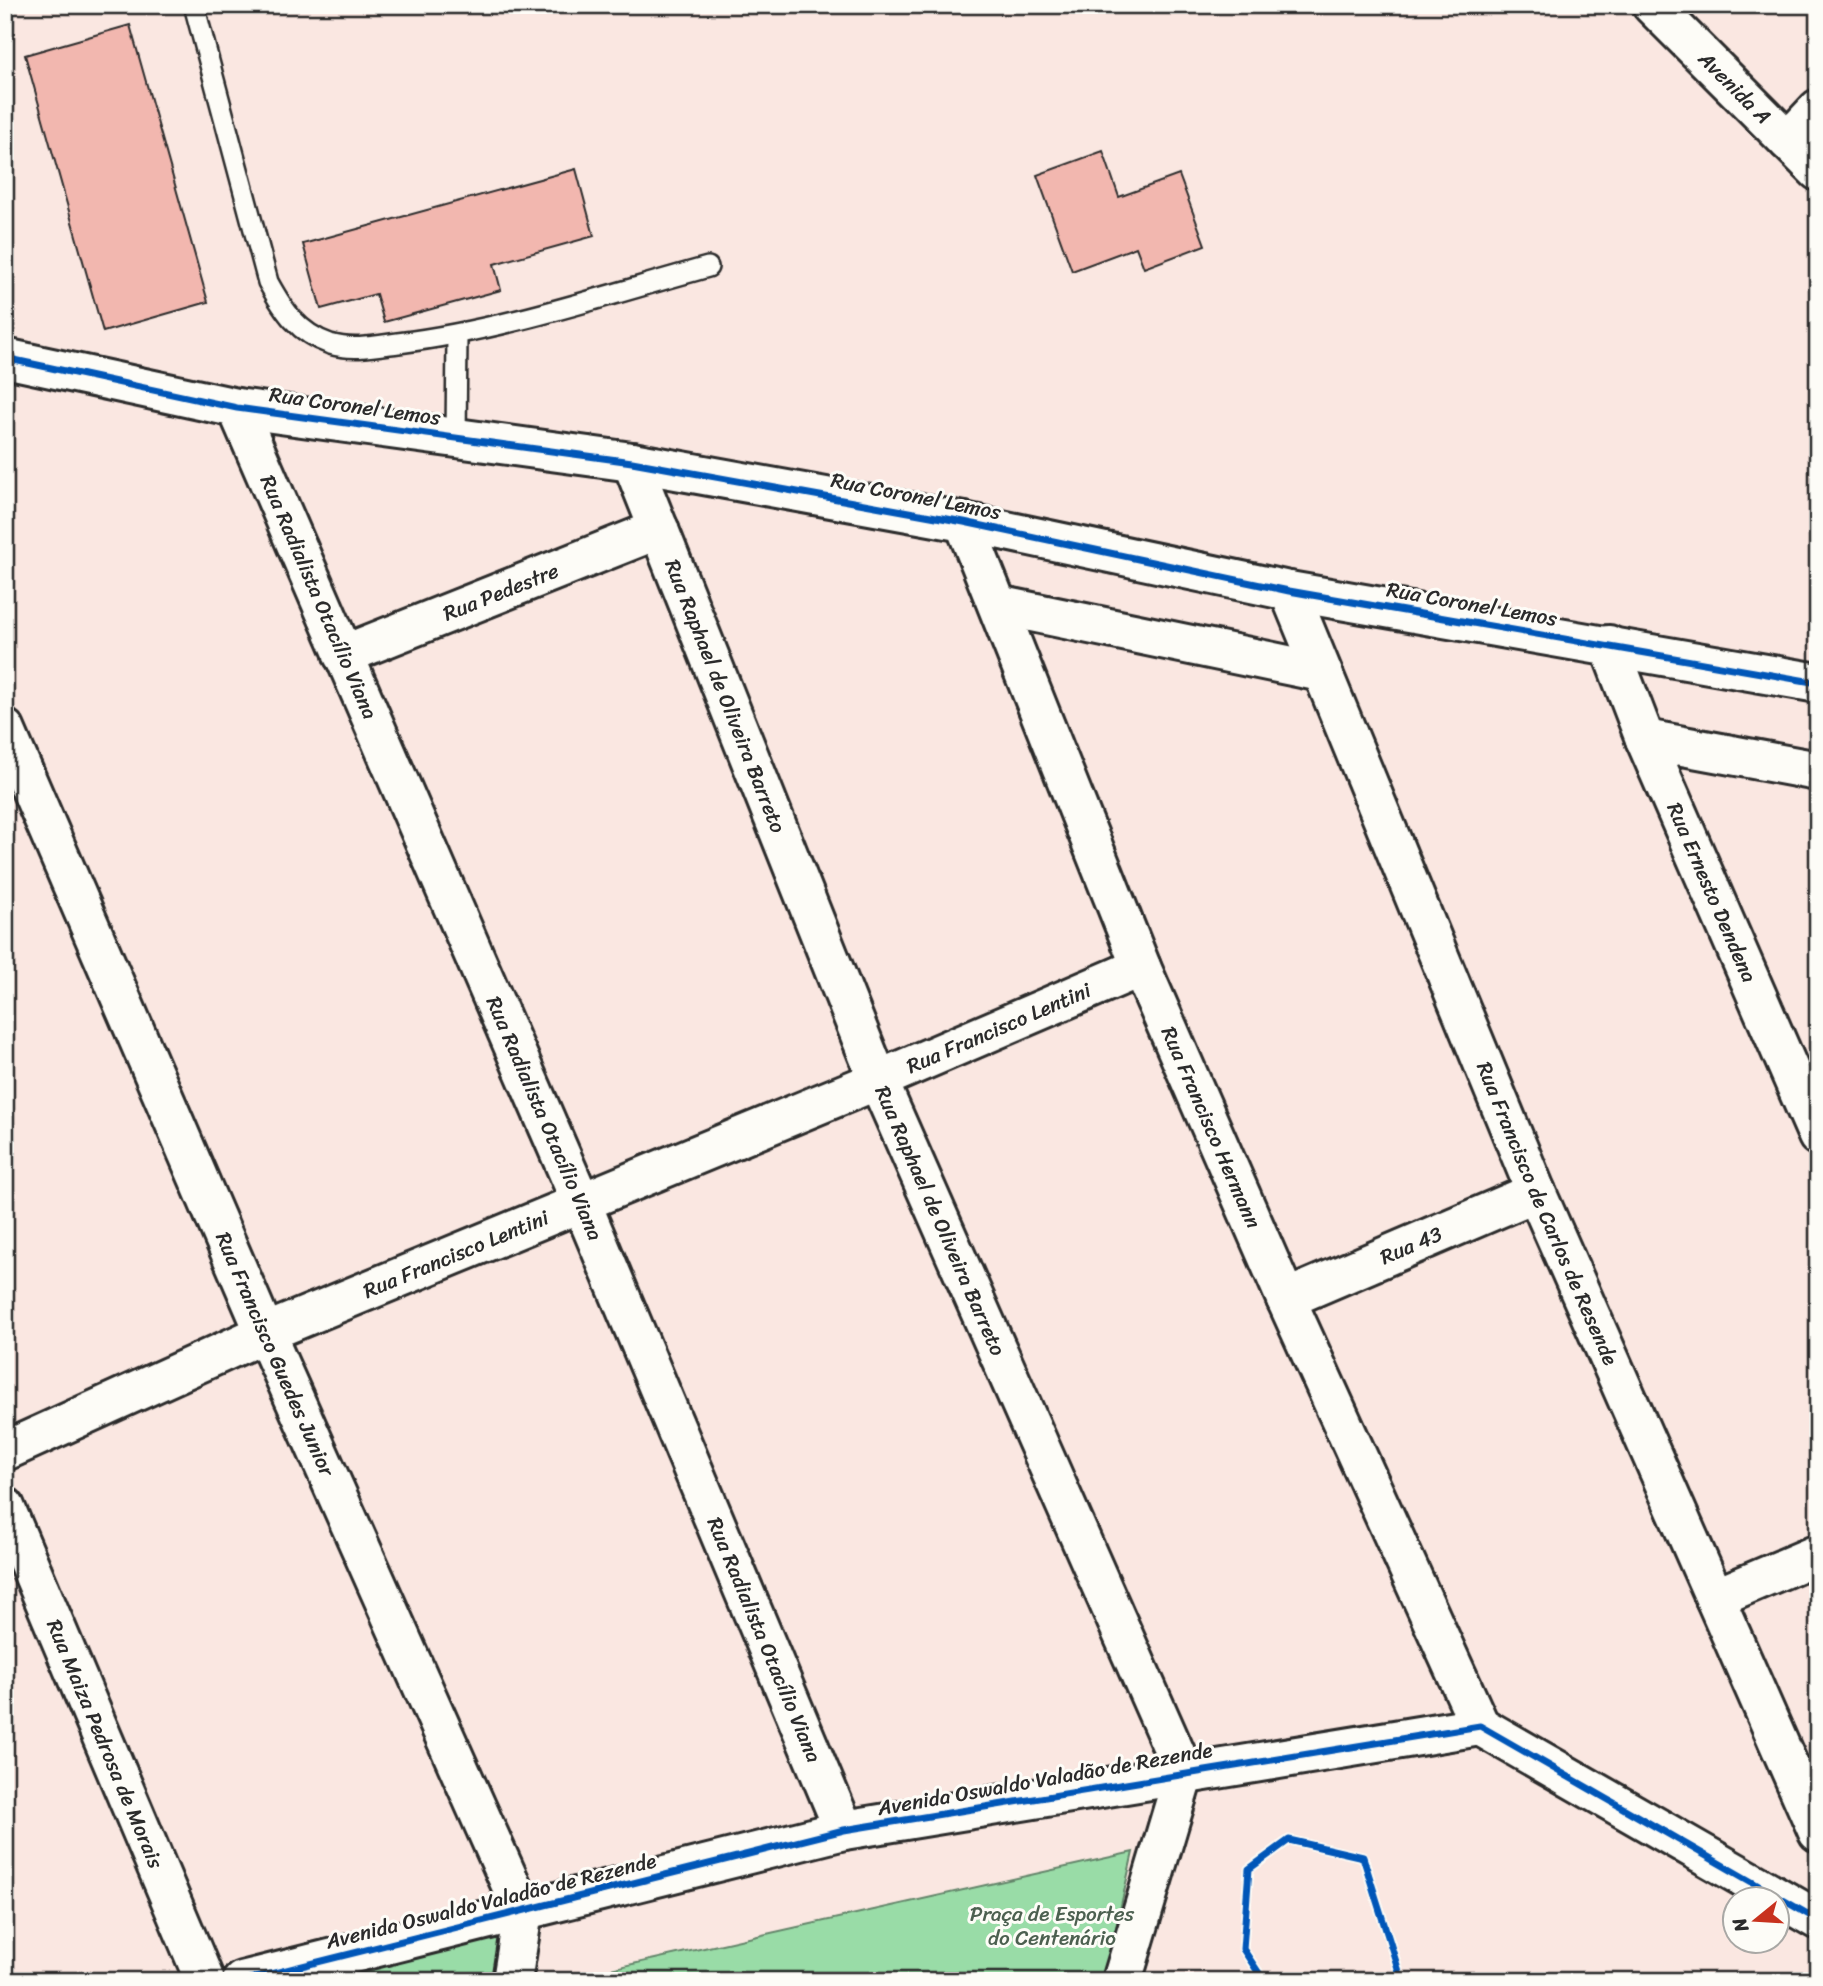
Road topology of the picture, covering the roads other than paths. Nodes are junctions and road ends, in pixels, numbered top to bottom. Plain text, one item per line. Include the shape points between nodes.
1 (194, 5) edge
2 (1652, 5) edge
3 (1818, 109) edge
4 (1788, 141) junction
5 (1818, 171) edge
6 (708, 267) dead end
7 (457, 336) junction
8 (5, 358) edge
9 (237, 408) junction
10 (456, 438) junction
11 (632, 462) junction
12 (964, 522) junction
13 (659, 529) junction
14 (1289, 591) junction
15 (998, 605) junction
16 (1609, 645) junction
17 (343, 655) junction
18 (1321, 672) junction
19 (1818, 683) edge
20 (5, 729) edge
21 (1645, 739) junction
22 (1818, 771) edge
23 (1141, 967) junction
24 (878, 1080) junction
25 (1818, 1136) edge
26 (1536, 1192) junction
27 (580, 1202) junction
28 (1286, 1299) junction
29 (265, 1333) junction
30 (5, 1451) edge
31 (5, 1507) edge
32 (1818, 1554) edge
33 (1715, 1598) junction
34 (1480, 1726) junction
35 (1184, 1773) junction
36 (844, 1830) junction
37 (1818, 1832) edge
38 (523, 1912) junction
39 (1818, 1920) edge
40 (205, 1981) edge
41 (242, 1981) edge
42 (512, 1981) edge
43 (1122, 1981) edge

1 - 7 lane via 268,282 285,313 306,334 332,345 362,348
2 - 4 street, Avenida A
3 - 4 street
4 - 5 street, Avenida A
6 - 7 lane
7 - 10 lane
8 - 9 street, Rua Coronel Lemos
9 - 10 street, Rua Coronel Lemos
9 - 17 street, Rua Radialista Otacílio Viana
10 - 11 street, Rua Coronel Lemos
11 - 12 street, Rua Coronel Lemos
11 - 13 street, Rua Raphael de Oliveira Barreto
12 - 14 street, Rua Coronel Lemos
12 - 15 street, Rua Francisco Hermann
13 - 17 street, Rua Pedestre
13 - 24 street, Rua Raphael de Oliveira Barreto
14 - 16 street, Rua Coronel Lemos
14 - 18 street, Rua Francisco de Carlos de Resende
15 - 18 street
15 - 23 street, Rua Francisco Hermann
16 - 19 street, Rua Coronel Lemos
16 - 21 street, Rua Ernesto Dendena
17 - 27 street, Rua Radialista Otacílio Viana
18 - 26 street, Rua Francisco de Carlos de Resende
20 - 29 street, Rua Francisco Guedes Junior
21 - 22 street
21 - 25 street, Rua Ernesto Dendena
23 - 24 street, Rua Francisco Lentini
23 - 28 street, Rua Francisco Hermann
24 - 27 street, Rua Francisco Lentini
24 - 35 street, Rua Raphael de Oliveira Barreto
26 - 28 street, Rua 43
26 - 33 street, Rua Francisco de Carlos de Resende
27 - 29 street, Rua Francisco Lentini
27 - 36 street, Rua Radialista Otacílio Viana
28 - 34 street, Rua Francisco Hermann
29 - 30 street, Rua Francisco Lentini
29 - 38 street, Rua Francisco Guedes Junior
31 - 40 street, Rua Maiza Pedrosa de Morais
32 - 33 street
33 - 37 street, Rua Francisco de Carlos de Resende
34 - 35 street, Avenida Oswaldo Valadão de Rezende
34 - 39 street
35 - 36 street, Avenida Oswaldo Valadão de Rezende
35 - 43 street
36 - 38 street, Avenida Oswaldo Valadão de Rezende
38 - 41 street, Avenida Oswaldo Valadão de Rezende
38 - 42 street

